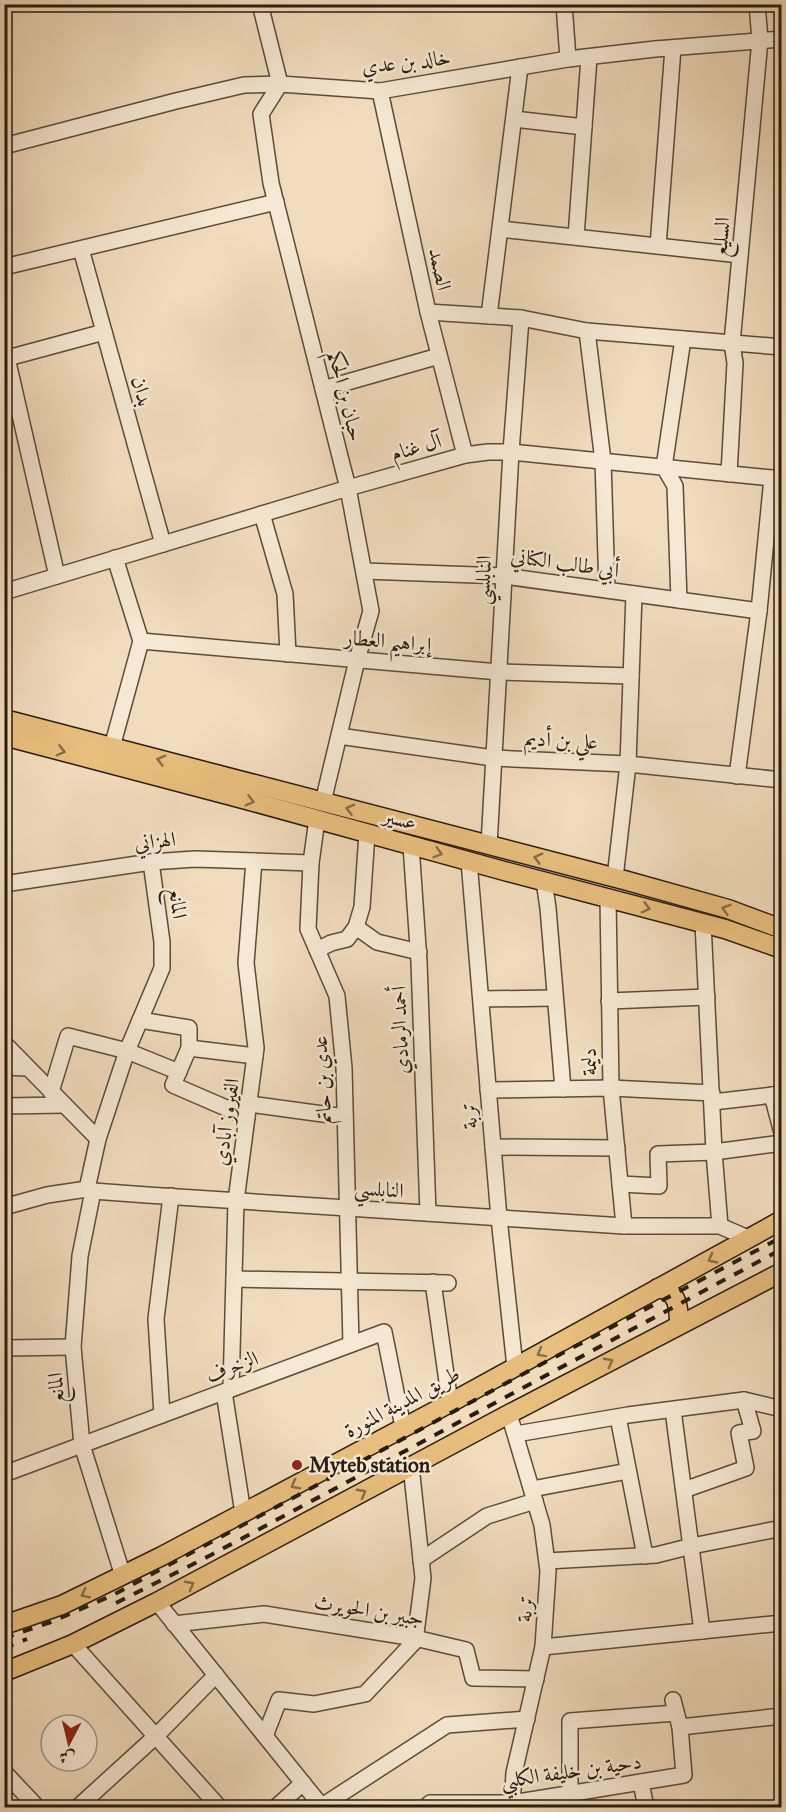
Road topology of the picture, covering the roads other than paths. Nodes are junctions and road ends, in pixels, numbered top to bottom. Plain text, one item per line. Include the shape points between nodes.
1 (260, 4) edge
2 (564, 4) edge
3 (758, 4) edge
4 (782, 39) edge
5 (760, 40) junction
6 (673, 48) junction
7 (589, 57) junction
8 (568, 59) junction
9 (520, 67) junction
10 (280, 84) junction
11 (380, 91) junction
12 (514, 119) junction
13 (584, 127) junction
14 (4, 146) edge
15 (276, 202) junction
16 (500, 229) junction
17 (576, 237) junction
18 (658, 246) junction
19 (81, 249) junction
20 (740, 255) junction
21 (4, 267) edge
22 (428, 312) junction
23 (489, 316) junction
24 (521, 318) junction
25 (587, 331) junction
26 (104, 332) junction
27 (683, 339) junction
28 (732, 343) junction
29 (782, 347) edge
30 (439, 356) junction
31 (6, 359) edge
32 (323, 389) junction
33 (511, 452) junction
34 (465, 455) junction
35 (603, 461) junction
36 (664, 467) junction
37 (729, 474) junction
38 (777, 478) edge
39 (348, 488) junction
40 (262, 514) junction
41 (163, 544) junction
42 (115, 558) junction
43 (364, 571) junction
44 (57, 576) junction
45 (504, 576) junction
46 (607, 590) junction
47 (4, 592) edge
48 (634, 594) junction
49 (679, 600) junction
50 (759, 611) junction
51 (141, 641) junction
52 (288, 654) junction
53 (357, 660) junction
54 (499, 672) junction
55 (631, 676) junction
56 (4, 719) edge
57 (4, 736) edge
58 (339, 736) junction
59 (112, 747) junction
60 (493, 759) junction
61 (628, 764) junction
62 (737, 776) junction
63 (782, 780) edge
64 (320, 811) junction
65 (367, 833) junction
66 (411, 845) junction
67 (489, 845) junction
68 (254, 861) junction
69 (469, 861) junction
70 (151, 862) junction
71 (311, 863) junction
72 (615, 878) junction
73 (544, 881) junction
74 (4, 884) edge
75 (608, 898) junction
76 (703, 923) junction
77 (356, 927) junction
78 (782, 929) edge
79 (317, 950) junction
80 (782, 950) edge
81 (418, 952) junction
82 (707, 997) junction
83 (555, 998) junction
84 (481, 999) junction
85 (609, 1001) junction
86 (140, 1020) junction
87 (4, 1043) edge
88 (189, 1048) junction
89 (127, 1051) junction
90 (255, 1056) junction
91 (4, 1068) edge
92 (27, 1068) junction
93 (179, 1072) junction
94 (611, 1088) junction
95 (563, 1089) junction
96 (488, 1090) junction
97 (51, 1092) junction
98 (777, 1094) edge
99 (713, 1098) junction
100 (64, 1105) junction
101 (4, 1106) edge
102 (248, 1111) junction
103 (345, 1117) junction
104 (782, 1133) edge
105 (98, 1139) junction
106 (782, 1143) edge
107 (493, 1147) junction
108 (617, 1148) junction
109 (714, 1152) junction
110 (620, 1184) junction
111 (90, 1190) junction
112 (171, 1196) junction
113 (236, 1201) junction
114 (4, 1207) edge
115 (347, 1208) junction
116 (428, 1213) junction
117 (499, 1218) junction
118 (782, 1220) edge
119 (624, 1226) junction
120 (720, 1226) junction
121 (750, 1239) junction
122 (782, 1272) edge
123 (234, 1279) junction
124 (349, 1281) junction
125 (433, 1282) junction
126 (448, 1283) dead end
127 (658, 1288) junction
128 (679, 1324) junction
129 (351, 1344) junction
130 (73, 1347) junction
131 (4, 1348) edge
132 (515, 1367) junction
133 (228, 1391) junction
134 (744, 1400) junction
135 (450, 1403) junction
136 (782, 1409) edge
137 (674, 1410) junction
138 (509, 1414) junction
139 (162, 1415) junction
140 (618, 1417) junction
141 (404, 1427) junction
142 (516, 1434) junction
143 (82, 1445) junction
144 (411, 1466) junction
145 (628, 1471) junction
146 (4, 1474) edge
147 (684, 1490) junction
148 (534, 1495) junction
149 (243, 1513) junction
150 (782, 1528) edge
151 (692, 1546) junction
152 (645, 1556) junction
153 (421, 1560) junction
154 (547, 1562) junction
155 (123, 1576) junction
156 (157, 1602) junction
157 (174, 1624) junction
158 (4, 1625) edge
159 (781, 1628) edge
160 (702, 1631) junction
161 (415, 1639) junction
162 (73, 1644) junction
163 (543, 1647) junction
164 (4, 1672) edge
165 (216, 1675) junction
166 (536, 1679) junction
167 (676, 1713) junction
168 (782, 1716) edge
169 (526, 1719) junction
170 (156, 1736) junction
171 (265, 1736) junction
172 (4, 1772) edge
173 (303, 1782) junction
174 (641, 1782) junction
175 (578, 1798) edge
176 (512, 1805) edge
177 (322, 1807) edge
178 (38, 1808) edge
179 (77, 1808) edge
180 (220, 1808) edge
181 (275, 1808) edge
182 (425, 1808) edge
183 (646, 1808) edge

1 - 10 street
2 - 8 street
3 - 5 street, السليع
4 - 5 street, خالد بن عدي
5 - 6 street, خالد بن عدي
5 - 20 street, السليع
6 - 7 street, خالد بن عدي
6 - 18 street
7 - 8 street, خالد بن عدي
7 - 13 street
8 - 9 street, خالد بن عدي
9 - 11 street, خالد بن عدي
9 - 12 street
10 - 11 street, خالد بن عدي
10 - 14 street, خالد بن عدي via 244,85
10 - 15 street, حبان بن الحكم via 261,114
11 - 22 street, الصمد
12 - 13 street
12 - 16 street
13 - 17 street
15 - 19 street
15 - 32 street, حبان بن الحكم
16 - 17 street
16 - 23 street
17 - 18 street
18 - 20 street
19 - 21 street
19 - 26 street, بدان
20 - 28 street, السليع
22 - 23 street
22 - 30 street, الصمد
23 - 24 street
24 - 25 street
24 - 33 street, النابلسي
25 - 27 street
25 - 35 street
26 - 31 street
26 - 41 street, بدان
27 - 28 street
27 - 36 street
28 - 29 street
28 - 37 street, السليع via 735,363
30 - 32 street
30 - 34 street, الصمد
31 - 44 street
32 - 39 street, حبان بن الحكم
33 - 34 street, آل غنام
33 - 35 street, آل غنام
33 - 45 street, النابلسي
34 - 39 street, آل غنام
35 - 36 street, آل غنام
35 - 46 street
36 - 37 street, آل غنام
36 - 49 street via 675,486
37 - 38 street, آل غنام
38 - 50 street
39 - 40 street, آل غنام
39 - 43 street, حبان بن الحكم
40 - 41 street, آل غنام
40 - 52 street via 285,594
41 - 42 street, آل غنام
42 - 44 street, آل غنام
42 - 51 street
43 - 45 street, أبي طالب الكناني
43 - 53 street, حبان بن الحكم via 371,611
44 - 47 street, آل غنام
45 - 46 street, أبي طالب الكناني
45 - 54 street, النابلسي
46 - 48 street, أبي طالب الكناني
48 - 49 street, أبي طالب الكناني
48 - 55 street
49 - 50 street, أبي طالب الكناني
50 - 62 street
51 - 52 street, إبراهيم العطار
51 - 59 street
52 - 53 street, إبراهيم العطار
53 - 54 street, إبراهيم العطار
53 - 58 street, حبان بن الحكم
54 - 55 street, إبراهيم العطار
54 - 60 street, النابلسي
55 - 61 street
56 - 59 main road, عسير
57 -> 64 main road, عسير
58 - 60 street, علي بن أديم
58 - 64 street, حبان بن الحكم
64 -> 59 main road, عسير
60 - 61 street, علي بن أديم
60 - 67 street, النابلسي
61 - 62 street, علي بن أديم
61 - 72 street
62 - 63 street, علي بن أديم
64 - 65 main road, عسير
67 -> 64 main road, عسير
64 - 71 street, عدي بن حاتم
65 - 66 main road, عسير
65 - 77 street via 362,908
66 -> 69 main road, عسير
66 - 81 street, أحمد الرمادي
72 -> 67 main road, عسير
68 - 70 street, الهزاني
68 - 71 street, الهزاني
68 - 90 street, الفيروز آبادي via 246,963
69 - 73 main road, عسير
69 - 84 street, تربة
70 - 74 street, الهزاني
70 - 86 street, المانع via 162,968
71 - 79 street, عدي بن حاتم via 308,929
78 -> 72 main road, عسير via 728,909
73 - 75 main road, عسير
73 - 83 street
75 -> 76 main road, عسير
75 - 85 street, دليمة
76 - 80 main road, عسير
76 - 82 street
77 - 79 street via 347,939
77 - 81 street via 377,942
79 - 103 street, عدي بن حاتم via 337,996
81 - 116 street, أحمد الرمادي
82 - 85 street
82 - 99 street
83 - 84 street
83 - 95 street
84 - 96 street, تربة
85 - 94 street, دليمة
86 - 88 street via 189,1028
86 - 89 street, المانع
87 - 92 street
88 - 90 street
88 - 93 street
89 - 93 street
89 - 97 street via 68,1036
89 - 105 street, المانع
90 - 102 street, الفيروز آبادي
91 - 92 street
92 - 97 street
93 - 102 street via 173,1085
94 - 95 street
94 - 99 street
94 - 108 street, دليمة
95 - 96 street
96 - 107 street, تربة
97 - 100 street
98 - 99 street
98 - 104 street
99 - 109 street
100 - 101 street
100 - 105 street
102 - 103 street
102 - 113 street, الفيروز آبادي
103 - 115 street, عدي بن حاتم
105 - 111 street, المانع
106 - 109 street
107 - 108 street
107 - 117 street, تربة
108 - 110 street, دليمة
109 - 110 street via 658,1154 659,1186
109 - 120 street
110 - 119 street, دليمة
111 - 112 street, النابلسي
111 - 114 street, النابلسي via 47,1195
111 - 130 street, المانع
112 - 113 street, النابلسي
112 - 139 street via 156,1319
113 - 115 street, النابلسي
113 - 123 street, الفيروز آبادي
115 - 116 street, النابلسي
115 - 124 street, عدي بن حاتم
116 - 117 street, النابلسي
117 - 119 street, النابلسي
117 - 132 street, تربة
118 - 121 main road, طريق المدينة المنورة
119 - 120 street, النابلسي
120 - 121 street, النابلسي
121 -> 127 main road, طريق المدينة المنورة
122 - 128 main road
123 - 124 street
123 - 133 street, الفيروز آبادي
124 - 125 street
124 - 129 street, عدي بن حاتم
125 - 126 street
125 - 135 street
127 - 128 main road via 669,1290 674,1297
127 -> 132 main road, طريق المدينة المنورة
138 -> 128 main road
129 - 133 street, الزخرف
129 - 141 street, الزخرف via 384,1332
130 - 131 street
130 - 143 street, المانع
132 - 135 main road, طريق المدينة المنورة
133 - 139 street, الزخرف
133 - 149 street, الفيروز آبادي
134 - 136 street
134 - 137 street
134 - 147 street via 753,1431 739,1433 746,1468
135 - 141 main road, طريق المدينة المنورة
137 - 140 street
137 - 147 street
138 - 142 street, تربة
138 - 144 main road
139 - 143 street, الزخرف
140 - 142 street
140 - 145 street
141 -> 149 main road, طريق المدينة المنورة
142 - 148 street, تربة
143 - 146 street, الزخرف
143 - 155 street, المانع
144 - 153 street
156 -> 144 main road
145 - 148 street
145 - 152 street
147 - 151 street
148 - 153 street via 487,1516
148 - 154 street, تربة
149 - 155 main road, طريق المدينة المنورة
150 - 151 street
151 - 152 street
151 - 160 street
152 - 154 street
153 - 161 street via 423,1578
154 - 163 street, تربة
155 -> 158 main road, طريق المدينة المنورة via 62,1605
156 - 157 street
156 - 162 main road
157 - 161 street, جبير بن الحويرث via 264,1614
157 - 165 street
159 - 160 street
160 - 163 street
161 - 166 street, جبير بن الحويرث via 466,1650 473,1678
161 - 171 street via 365,1694 314,1704 279,1700
162 - 164 main road
162 - 170 street
163 - 166 street, تربة
165 - 170 street
165 - 171 street
166 - 169 street, تربة
167 - 168 street
167 - 174 street, دحية بن خليفة الكلبي via 684,1775
167 - 175 street via 570,1721
169 - 176 street, تربة via 514,1773
169 - 177 street via 447,1725
170 - 179 street
170 - 180 street
171 - 173 street
172 - 178 street
173 - 177 street
173 - 181 street
174 - 175 street, دحية بن خليفة الكلبي
174 - 183 street
175 - 176 street, دحية بن خليفة الكلبي
176 - 182 street, دحية بن خليفة الكلبي via 430,1803

